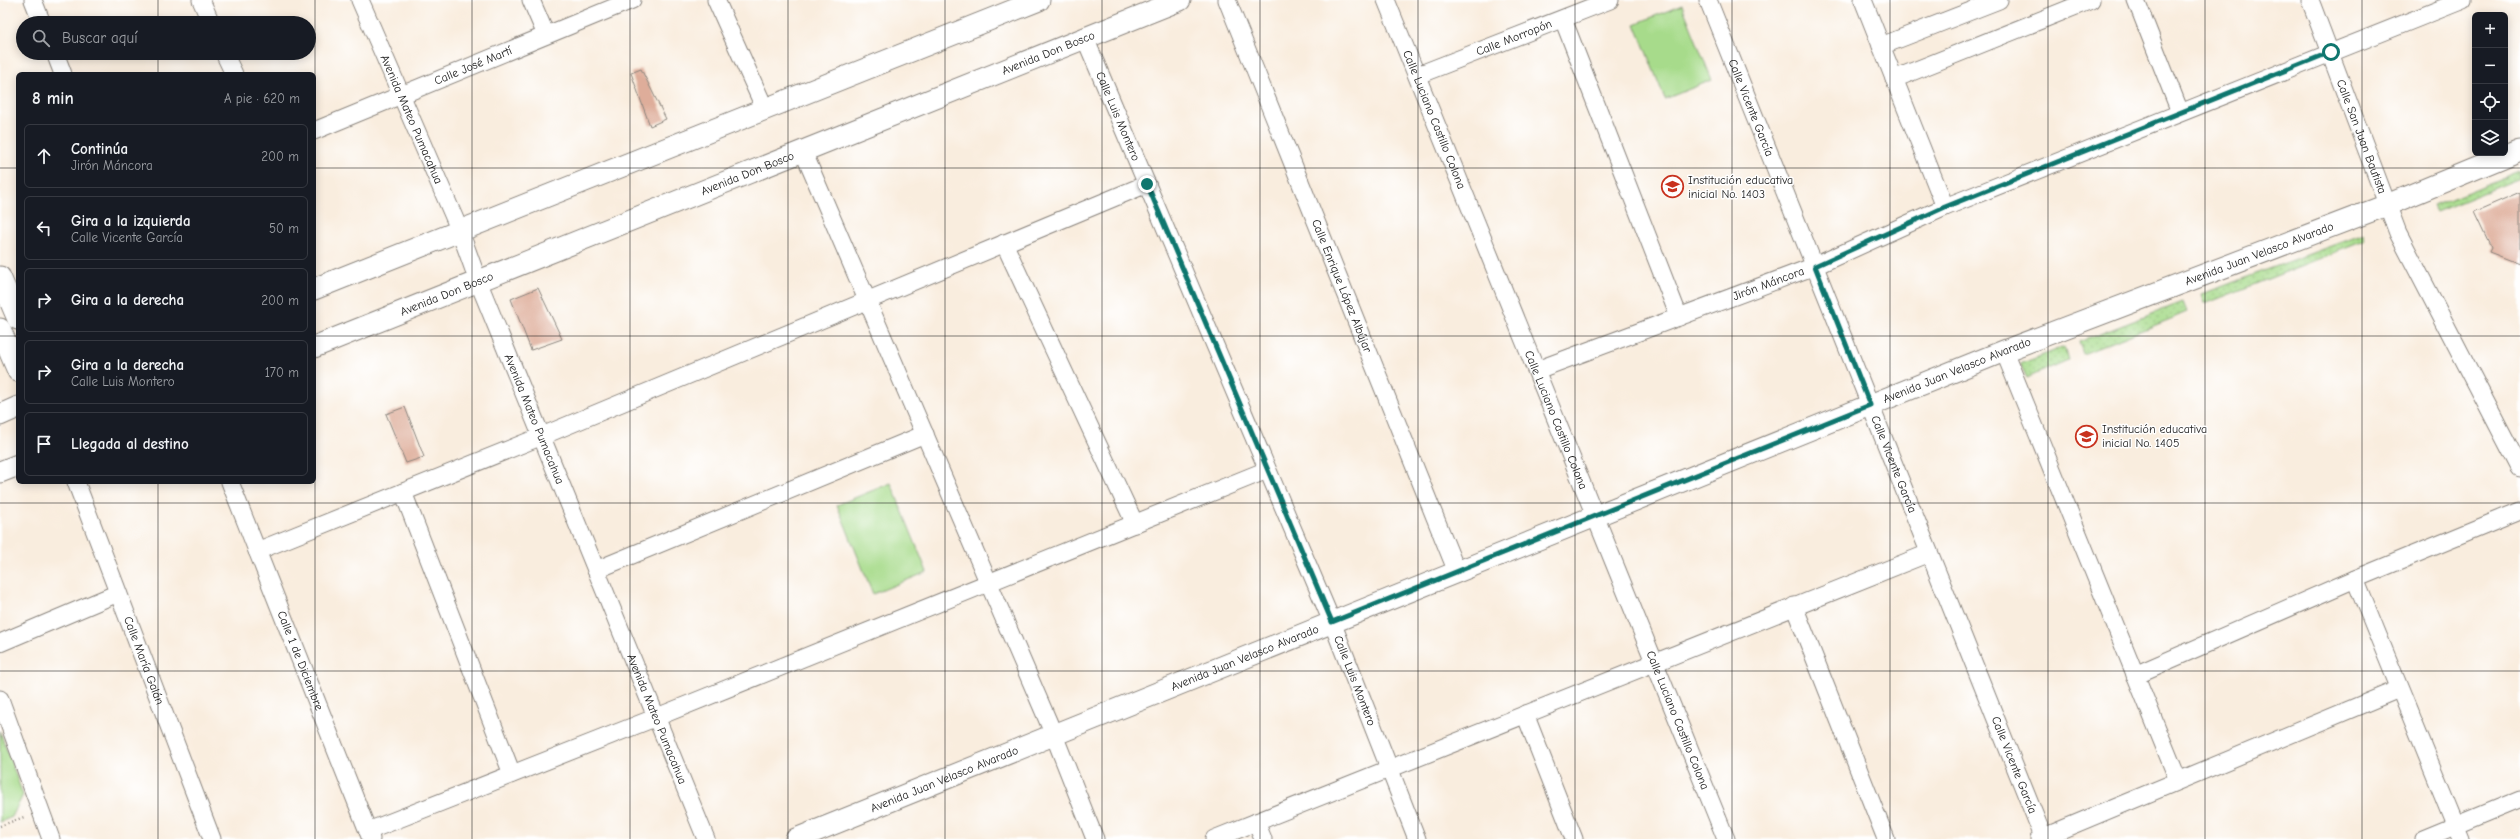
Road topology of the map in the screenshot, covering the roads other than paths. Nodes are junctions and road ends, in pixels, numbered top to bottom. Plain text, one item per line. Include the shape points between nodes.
1 (33, 0) edge
2 (201, 0) edge
3 (360, 0) edge
4 (531, 0) edge
5 (632, 0) edge
6 (716, 0) edge
7 (1039, 0) edge
8 (1180, 0) edge
9 (1227, 0) edge
10 (1386, 0) edge
11 (1610, 0) edge
12 (1708, 0) edge
13 (1863, 0) edge
14 (1999, 0) edge
15 (2091, 0) edge
16 (2136, 0) edge
17 (2310, 0) edge
18 (2463, 0) edge
19 (39, 16) edge
20 (208, 16) edge
21 (1563, 18) junction
22 (546, 36) junction
23 (1085, 38) junction
24 (1881, 46) junction
25 (2331, 52) junction
26 (58, 60) edge
27 (227, 60) edge
28 (63, 72) edge
29 (233, 72) edge
30 (1418, 75) junction
31 (1894, 79) junction
32 (400, 95) junction
33 (765, 110) junction
34 (2180, 112) junction
35 (316, 130) edge
36 (2520, 150) edge
37 (803, 151) junction
38 (1147, 184) junction
39 (2387, 205) junction
40 (1945, 207) junction
41 (460, 231) junction
42 (1004, 243) junction
43 (1815, 266) junction
44 (0, 277) edge
45 (478, 281) junction
46 (316, 288) edge
47 (867, 301) junction
48 (16, 314) edge
49 (1679, 317) junction
50 (0, 329) edge
51 (316, 345) edge
52 (2004, 351) junction
53 (16, 366) edge
54 (1537, 370) junction
55 (1870, 405) junction
56 (16, 408) edge
57 (0, 415) edge
58 (925, 434) junction
59 (542, 436) junction
60 (16, 466) edge
61 (2520, 468) edge
62 (1267, 470) junction
63 (0, 472) edge
64 (77, 484) edge
65 (231, 484) edge
66 (403, 492) junction
67 (2520, 511) edge
68 (1595, 516) junction
69 (1135, 524) junction
70 (257, 551) junction
71 (1929, 553) junction
72 (596, 570) junction
73 (1457, 572) junction
74 (2355, 579) junction
75 (988, 584) junction
76 (118, 593) junction
77 (1794, 606) junction
78 (1332, 622) junction
79 (0, 643) edge
80 (1654, 662) junction
81 (2135, 675) junction
82 (2399, 689) junction
83 (0, 699) edge
84 (1525, 714) junction
85 (656, 717) junction
86 (1054, 735) junction
87 (1389, 768) junction
88 (512, 774) junction
89 (2178, 780) junction
90 (2520, 798) edge
91 (1256, 822) junction
92 (2459, 833) edge
93 (369, 835) edge
94 (2042, 838) edge
95 (51, 839) edge
96 (212, 839) edge
97 (706, 839) edge
98 (796, 839) edge
99 (1095, 839) edge
100 (1214, 839) edge
101 (1263, 839) edge
102 (1417, 839) edge
103 (1574, 839) edge
104 (1726, 839) edge
105 (1886, 839) edge
106 (2423, 839) edge

1 - 19 street
2 - 20 street
3 - 32 street, Avenida Mateo Pumacahua
4 - 22 street
5 - 22 street, Calle José Martí
6 - 33 street
7 - 33 street
8 - 23 street, Avenida Don Bosco
9 - 73 street, Calle Enrique López Albújar
10 - 30 street, Calle Luciano Castillo Colona
11 - 21 street, Calle Morropón
12 - 43 street, Calle Vicente García
13 - 24 street
14 - 24 street
15 - 31 street
16 - 34 street
17 - 25 street, Calle San Juan Bautista
18 - 25 street, Jirón Máncora
21 - 30 street, Calle Morropón
21 - 49 street
22 - 32 street, Calle José Martí
23 - 37 street, Avenida Don Bosco
23 - 38 street, Calle Luis Montero
24 - 31 street
25 - 34 street, Jirón Máncora
25 - 39 street, Calle San Juan Bautista
26 - 28 street
27 - 29 street
30 - 54 street, Calle Luciano Castillo Colona
31 - 40 street
32 - 35 street, Calle José Martí
32 - 41 street, Avenida Mateo Pumacahua
33 - 41 street
34 - 40 street, Jirón Máncora
36 - 39 street, Avenida Juan Velasco Alvarado
37 - 45 street, Avenida Don Bosco
37 - 47 street
38 - 42 street
38 - 62 street, Calle Luis Montero
39 - 52 street, Avenida Juan Velasco Alvarado
39 - 61 street, Calle San Juan Bautista via 2398,233
40 - 43 street, Jirón Máncora
41 - 45 street, Avenida Mateo Pumacahua
41 - 46 street
42 - 47 street
42 - 69 street
43 - 49 street, Jirón Máncora
43 - 55 street, Calle Vicente García
44 - 48 street
45 - 51 street, Avenida Don Bosco
45 - 59 street, Avenida Mateo Pumacahua
47 - 58 street
47 - 59 street
49 - 54 street, Jirón Máncora
50 - 53 street
52 - 55 street, Avenida Juan Velasco Alvarado
52 - 81 street
54 - 68 street, Calle Luciano Castillo Colona
55 - 68 street, Avenida Juan Velasco Alvarado
55 - 71 street, Calle Vicente García
56 - 57 street
58 - 72 street
58 - 75 street
59 - 66 street
59 - 72 street, Avenida Mateo Pumacahua
60 - 63 street
62 - 69 street
62 - 78 street, Calle Luis Montero
64 - 76 street, Calle María Galán
65 - 70 street, Calle 1 de Diciembre
66 - 70 street
66 - 88 street
67 - 74 street
68 - 73 street, Avenida Juan Velasco Alvarado
68 - 80 street, Calle Luciano Castillo Colona
69 - 75 street
70 - 93 street, Calle 1 de Diciembre
71 - 77 street
71 - 94 street, Calle Vicente García
72 - 85 street, Avenida Mateo Pumacahua
73 - 78 street, Avenida Juan Velasco Alvarado
74 - 81 street
74 - 82 street
75 - 85 street
75 - 86 street
76 - 79 street
76 - 96 street, Calle María Galán
77 - 80 street
77 - 105 street
78 - 86 street, Avenida Juan Velasco Alvarado
78 - 87 street, Calle Luis Montero
80 - 84 street
80 - 104 street, Calle Luciano Castillo Colona
81 - 89 street
82 - 89 street
82 - 92 street
83 - 95 street
84 - 87 street
84 - 103 street
85 - 88 street
85 - 97 street, Avenida Mateo Pumacahua
86 - 98 street, Avenida Juan Velasco Alvarado
86 - 99 street
87 - 91 street
87 - 102 street, Calle Luis Montero
88 - 93 street
89 - 94 street
90 - 92 street
91 - 100 street
91 - 101 street
92 - 106 street

